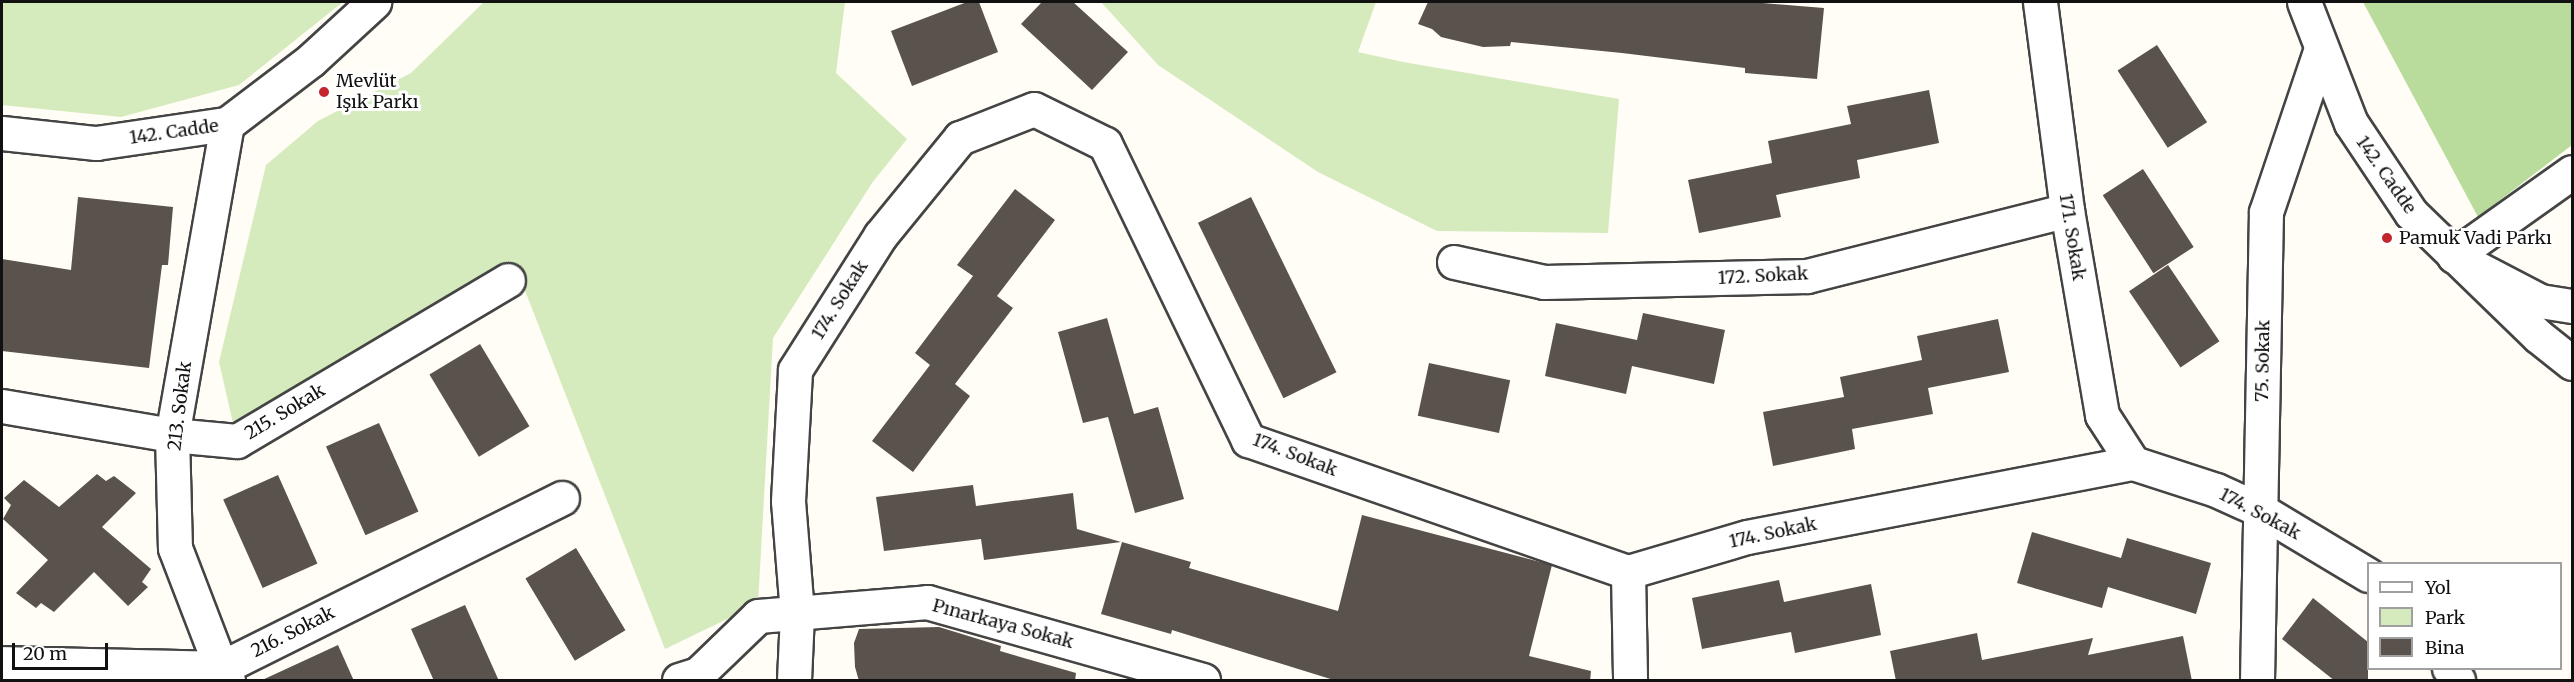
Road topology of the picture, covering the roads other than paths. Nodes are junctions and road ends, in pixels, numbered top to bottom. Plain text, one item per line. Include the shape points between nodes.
1 (374, 2) edge
2 (2040, 2) edge
3 (2304, 2) edge
4 (2321, 50) junction
5 (227, 124) junction
6 (2, 133) edge
7 (2572, 172) edge
8 (2067, 210) junction
9 (2454, 256) junction
10 (1454, 262) dead end
11 (508, 280) dead end
12 (2572, 306) edge
13 (2572, 363) edge
14 (2, 406) edge
15 (172, 435) junction
16 (2133, 463) junction
17 (562, 498) dead end
18 (2260, 510) junction
19 (1628, 572) junction
20 (2367, 574) edge
21 (797, 613) junction
22 (2, 663) edge
23 (225, 674) edge
24 (679, 681) edge
25 (794, 681) edge
26 (1203, 681) edge
27 (1630, 681) edge
28 (2257, 681) edge

1 - 5 street, 142. Cadde via 311,60
2 - 8 street, 171. Sokak
3 - 4 street, 142. Cadde
4 - 9 street, 142. Cadde via 2350,123 2411,213
4 - 18 street, 75. Sokak via 2266,212
5 - 6 street, 142. Cadde via 96,143
5 - 15 street, 213. Sokak
7 - 9 street
8 - 10 street, 172. Sokak via 1807,276 1544,282
8 - 16 street, 171. Sokak via 2102,415
9 - 12 street via 2540,301
9 - 13 street, 142. Cadde
11 - 15 street, 215. Sokak via 237,441
14 - 15 street, 215. Sokak
15 - 23 street, 213. Sokak via 175,548
16 - 18 street, 174. Sokak via 2216,490
16 - 19 street, 174. Sokak via 1747,537
17 - 23 street, 216. Sokak
18 - 20 street, 174. Sokak
18 - 28 street, 75. Sokak
19 - 21 street, 174. Sokak via 1248,440 1105,144 1034,109 960,138 880,236 795,370 788,501
19 - 27 street
21 - 24 street, Pınarkaya Sokak via 758,616 698,674
21 - 25 street, 174. Sokak
21 - 26 street, Pınarkaya Sokak via 927,602
22 - 23 street, 216. Sokak

